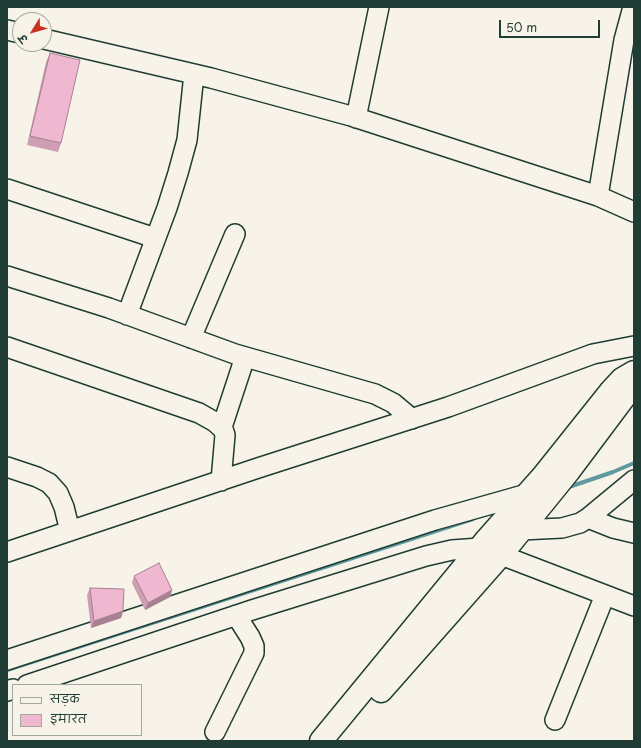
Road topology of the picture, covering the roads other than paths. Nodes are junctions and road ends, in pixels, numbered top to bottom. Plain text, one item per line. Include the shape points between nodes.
1 (379, 7) edge
2 (633, 7) edge
3 (52, 41) edge
4 (194, 74) junction
5 (356, 118) junction
6 (7, 189) edge
7 (598, 196) junction
8 (634, 212) edge
9 (235, 234) dead end
10 (155, 238) junction
11 (7, 276) edge
12 (127, 315) junction
13 (191, 338) junction
14 (634, 346) edge
15 (7, 347) edge
16 (245, 356) junction
17 (634, 372) edge
18 (634, 381) edge
19 (412, 418) junction
20 (222, 428) junction
21 (7, 467) edge
22 (634, 480) edge
23 (221, 481) junction
24 (526, 510) junction
25 (588, 518) junction
26 (70, 531) junction
27 (634, 533) edge
28 (483, 543) junction
29 (7, 552) edge
30 (501, 555) junction
31 (605, 595) junction
32 (634, 606) edge
33 (236, 615) junction
34 (7, 660) edge
35 (30, 684) edge
36 (554, 720) dead end
37 (215, 732) dead end
38 (321, 741) edge
39 (337, 741) edge

1 - 5 street
2 - 7 street via 624,40
3 - 4 street
4 - 5 street
4 - 10 street via 186,140 172,194
5 - 7 street
6 - 10 street
7 - 8 street
9 - 13 street
10 - 12 street
11 - 12 street
12 - 13 street
13 - 16 street
14 - 19 street via 593,354
15 - 20 street via 199,413
16 - 19 street via 375,394 393,403
16 - 20 street
17 - 24 main road via 622,379 610,392
18 - 24 main road via 633,386 569,471
19 - 23 street
20 - 23 street via 225,435
21 - 26 street via 49,483 58,493
22 - 25 street
23 - 26 street
24 - 25 street via 562,528 573,526
24 - 28 main road
24 - 30 main road
24 - 34 street via 435,520
25 - 27 street
26 - 29 street
28 - 33 street via 426,556
28 - 38 main road
30 - 31 street
30 - 39 main road
31 - 32 street
31 - 36 street
33 - 35 street
33 - 37 street via 254,646 254,653

